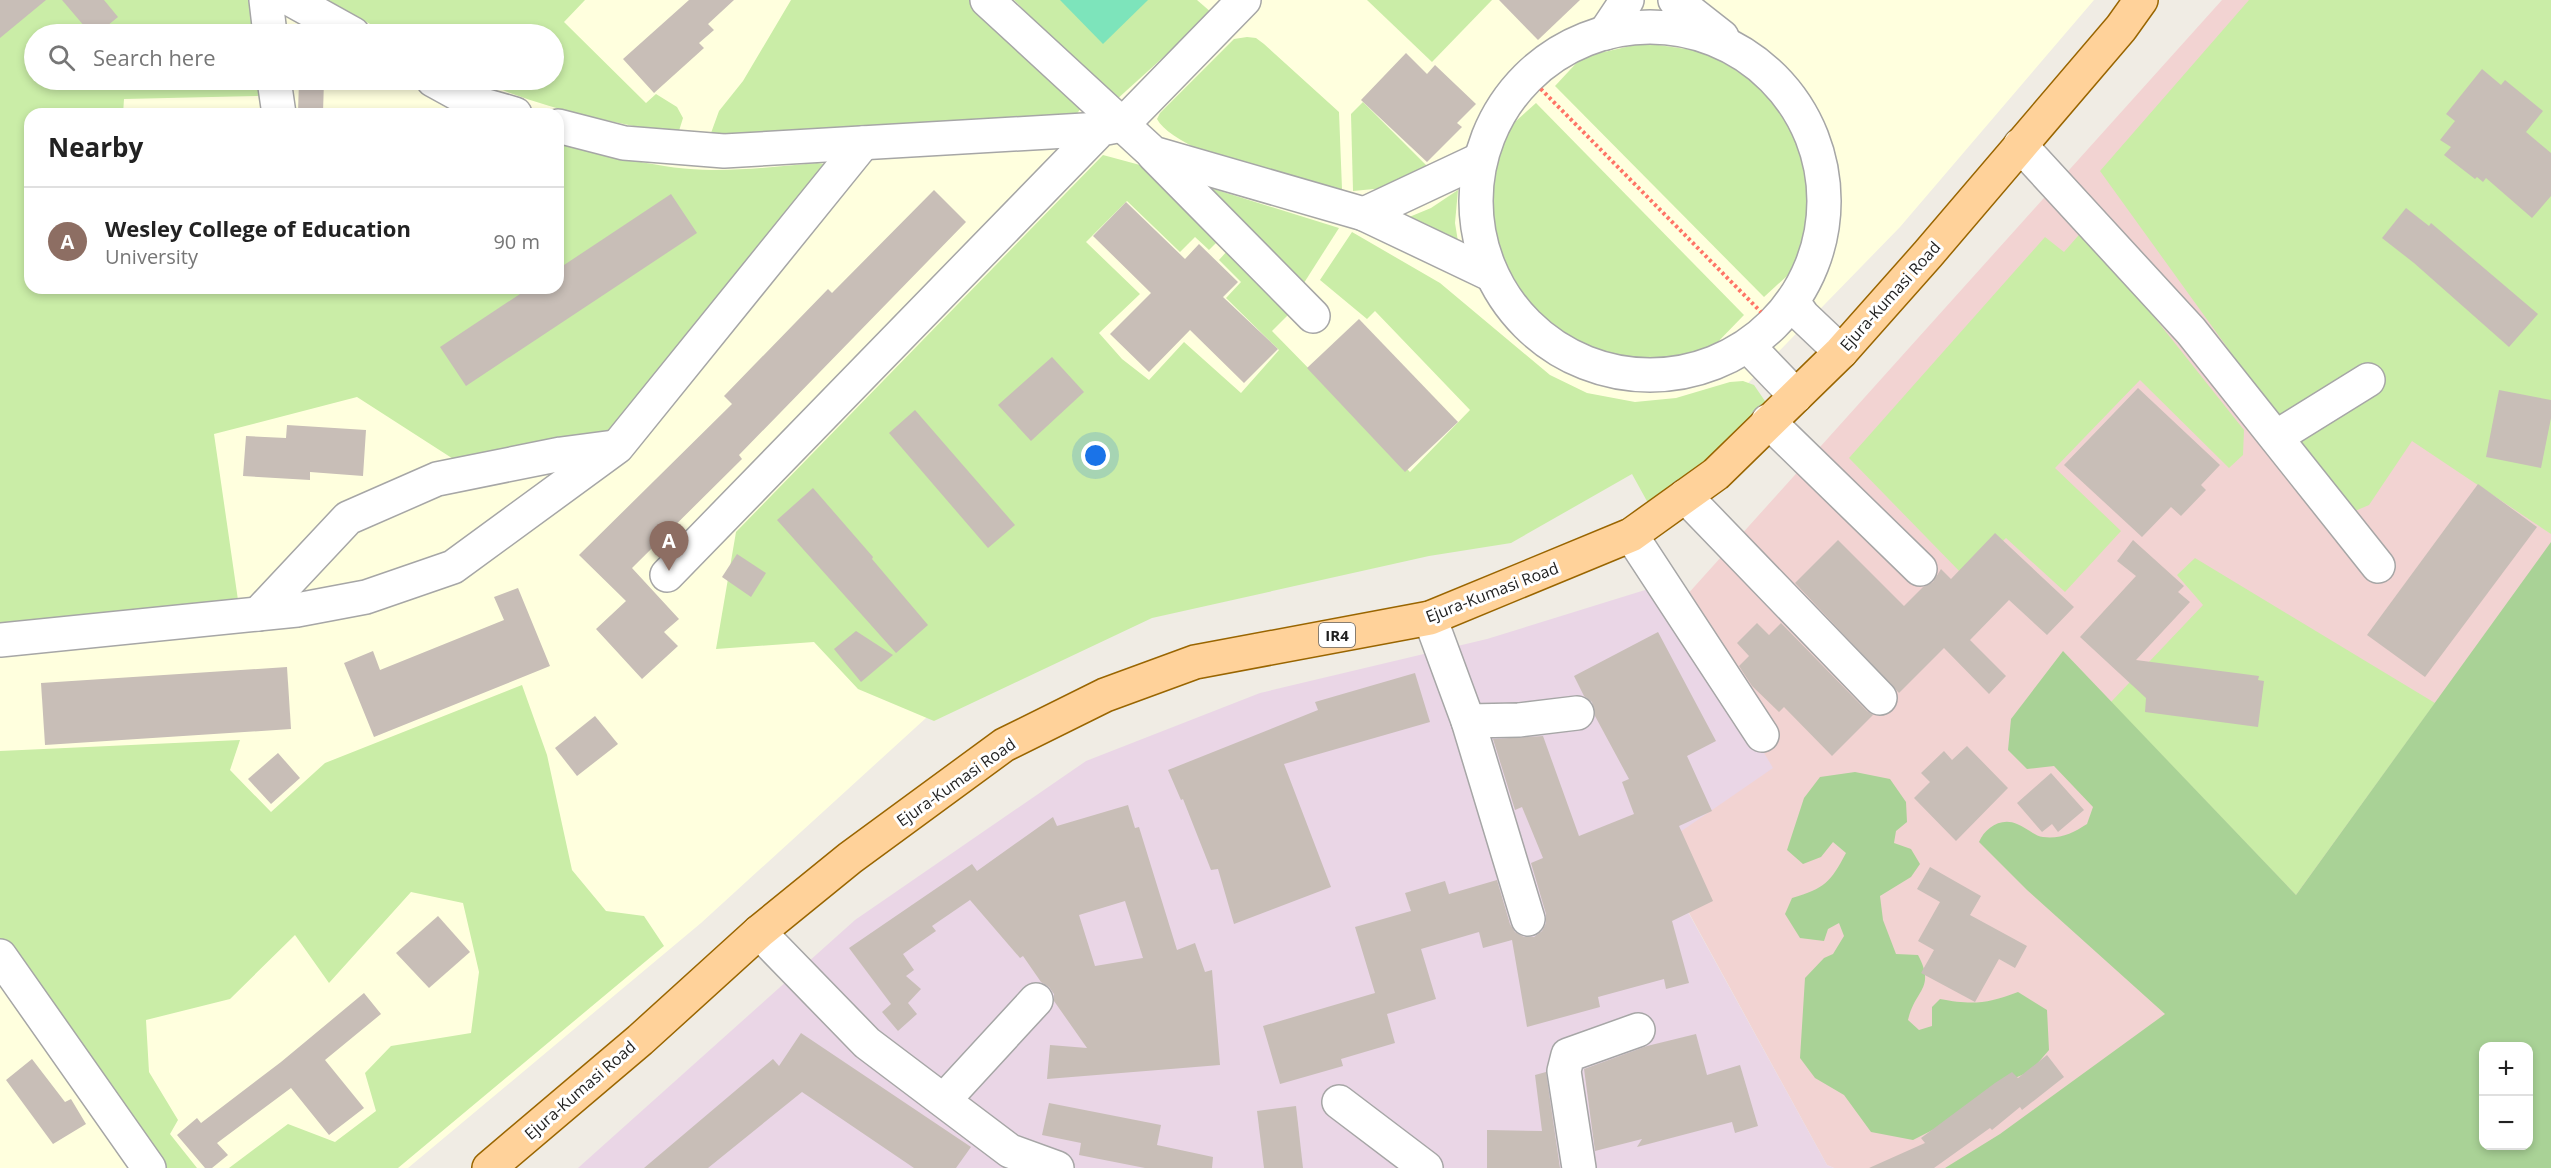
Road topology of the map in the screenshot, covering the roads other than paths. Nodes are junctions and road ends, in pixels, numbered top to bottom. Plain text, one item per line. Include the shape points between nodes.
1 (266, 0) edge
2 (292, 0) edge
3 (987, 0) edge
4 (1244, 0) edge
5 (1627, 0) edge
6 (1675, 0) edge
7 (2141, 0) edge
8 (2163, 0) edge
9 (269, 24) edge
10 (335, 24) edge
11 (2121, 28) junction
12 (1605, 33) junction
13 (1747, 57) junction
14 (275, 90) edge
15 (443, 90) edge
16 (278, 108) edge
17 (460, 108) edge
18 (1111, 127) junction
19 (564, 128) edge
20 (863, 143) junction
21 (2020, 145) junction
22 (1153, 153) junction
23 (1479, 160) junction
24 (1364, 214) junction
25 (1490, 274) junction
26 (1783, 314) junction
27 (1313, 316) dead end
28 (1748, 346) junction
29 (1840, 352) junction
30 (2368, 380) dead end
31 (1796, 396) junction
32 (1768, 421) junction
33 (2276, 437) junction
34 (617, 447) junction
35 (1685, 496) junction
36 (1631, 535) junction
37 (2378, 566) dead end
38 (1920, 569) dead end
39 (667, 575) dead end
40 (258, 614) junction
41 (1430, 618) junction
42 (0, 640) edge
43 (1880, 698) dead end
44 (1577, 713) dead end
45 (1468, 721) junction
46 (1761, 735) dead end
47 (1528, 919) dead end
48 (759, 932) junction
49 (0, 956) edge
50 (1036, 1000) dead end
51 (1638, 1030) dead end
52 (944, 1100) junction
53 (1339, 1102) dead end
54 (149, 1168) edge
55 (489, 1168) edge
56 (1057, 1168) edge
57 (1426, 1168) edge
58 (1579, 1168) edge

1 - 9 lane
2 - 10 lane
3 - 18 lane
4 - 18 lane
5 - 12 lane
6 - 13 lane
7 - 11 main road, IR4
8 - 11 main road, IR4
11 - 21 main road, Ejura-Kumasi Road / IR4
12 - 13 lane via 1654,27 1703,36
12 - 23 lane via 1564,49 1528,76 1497,114
13 - 26 lane via 1788,95 1815,143 1825,198 1818,253
14 - 16 lane
15 - 17 lane
18 - 20 lane
18 - 22 lane
18 - 39 lane
19 - 20 lane via 624,143 724,152
20 - 34 lane
21 - 29 main road, Ejura-Kumasi Road / IR4
21 - 33 lane via 2191,331
22 - 24 lane
22 - 27 lane
23 - 24 lane
23 - 25 lane via 1475,218
24 - 25 lane
25 - 28 lane via 1525,324 1574,359 1632,375 1693,371
26 - 28 lane
26 - 29 lane via 1803,316
28 - 31 lane
29 - 31 main road, Ejura-Kumasi Road / IR4
30 - 33 lane
31 - 32 main road, Ejura-Kumasi Road / IR4
32 - 35 main road, Ejura-Kumasi Road / IR4 via 1716,474
32 - 38 lane
33 - 37 lane
34 - 40 lane via 453,567 366,597
34 - 40 lane via 437,479 348,518
35 - 36 main road, Ejura-Kumasi Road / IR4
35 - 43 lane
36 - 41 main road, Ejura-Kumasi Road / IR4
36 - 46 lane
40 - 42 lane
41 - 45 lane
41 - 48 main road, Ejura-Kumasi Road / IR4 via 1195,662 1105,696 1004,745 850,858
44 - 45 lane
45 - 47 lane
48 - 52 lane via 867,1043
48 - 55 main road, Ejura-Kumasi Road / IR4 via 640,1040
49 - 54 lane
50 - 52 lane
51 - 58 lane via 1568,1056 1564,1071
52 - 56 lane via 1010,1151
53 - 57 lane

